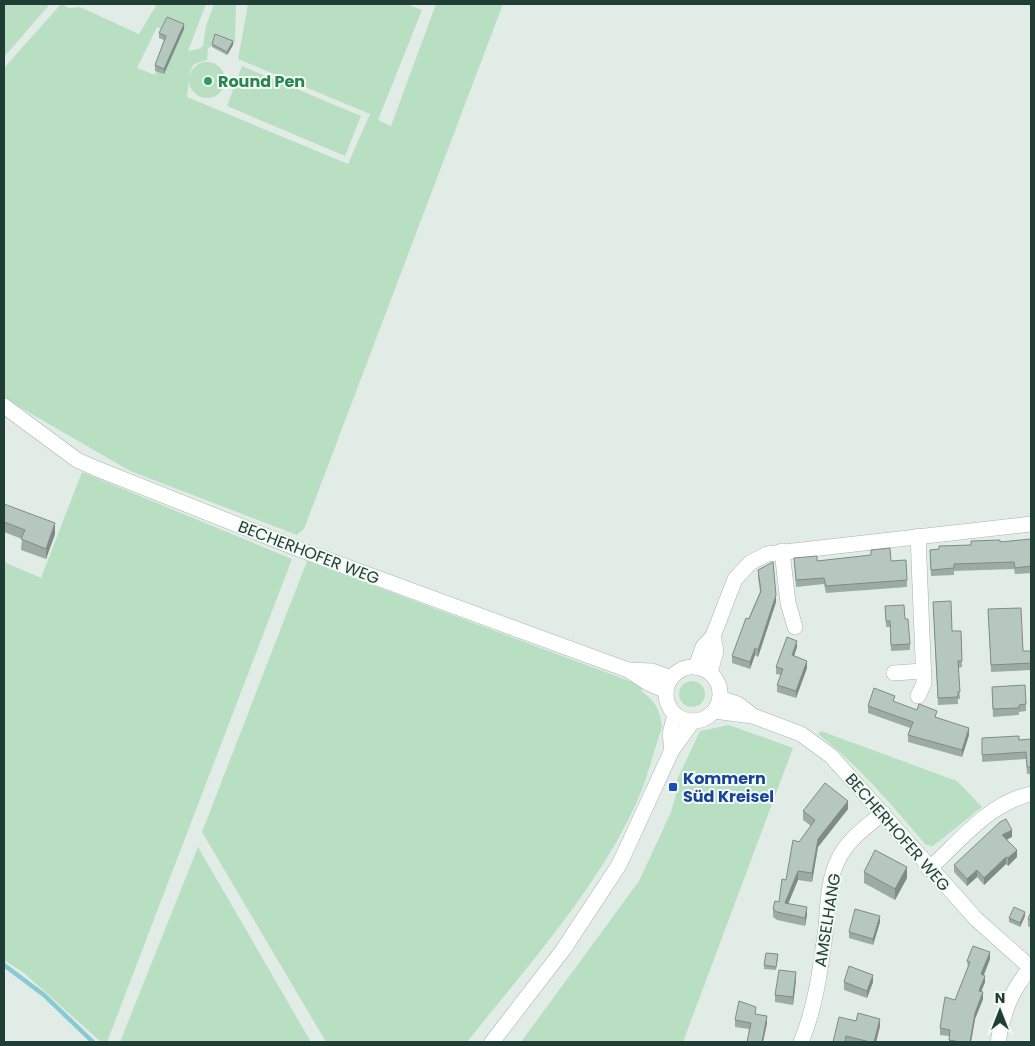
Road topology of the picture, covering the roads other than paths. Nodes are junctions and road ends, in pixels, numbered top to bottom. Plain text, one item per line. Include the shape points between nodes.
1 (4, 406) edge
2 (1031, 524) edge
3 (918, 536) junction
4 (782, 552) junction
5 (796, 627) dead end
6 (703, 670) junction
7 (923, 672) junction
8 (894, 673) dead end
9 (669, 685) junction
10 (918, 696) dead end
11 (717, 705) junction
12 (675, 714) junction
13 (693, 720) junction
14 (672, 750) junction
15 (1031, 794) edge
16 (883, 813) junction
17 (929, 869) junction
18 (1031, 968) edge
19 (492, 1042) edge
20 (801, 1042) edge
21 (998, 1042) edge

1 - 9 street, BECHERHOFER WEG via 77,460 95,468 301,550 628,670 652,671
2 - 3 street
3 - 4 street
3 - 7 street
4 - 5 street via 788,603
4 - 6 street via 767,554 750,563 735,579 713,636 716,651
6 - 9 street via 682,669
6 - 11 street via 718,684
7 - 8 street
7 - 10 street via 924,683
9 - 12 street via 667,700
11 - 13 street via 708,716
11 - 16 street, BECHERHOFER WEG via 812,740
12 - 13 street
12 - 14 street via 670,734
13 - 14 street
14 - 19 street via 619,865 563,950
15 - 17 street via 992,811
16 - 17 street, BECHERHOFER WEG
16 - 20 street, AMSELHANG via 850,841 838,860 831,881 810,1023
17 - 18 street, BECHERHOFER WEG via 976,919
18 - 21 street via 1021,979 1003,1013

